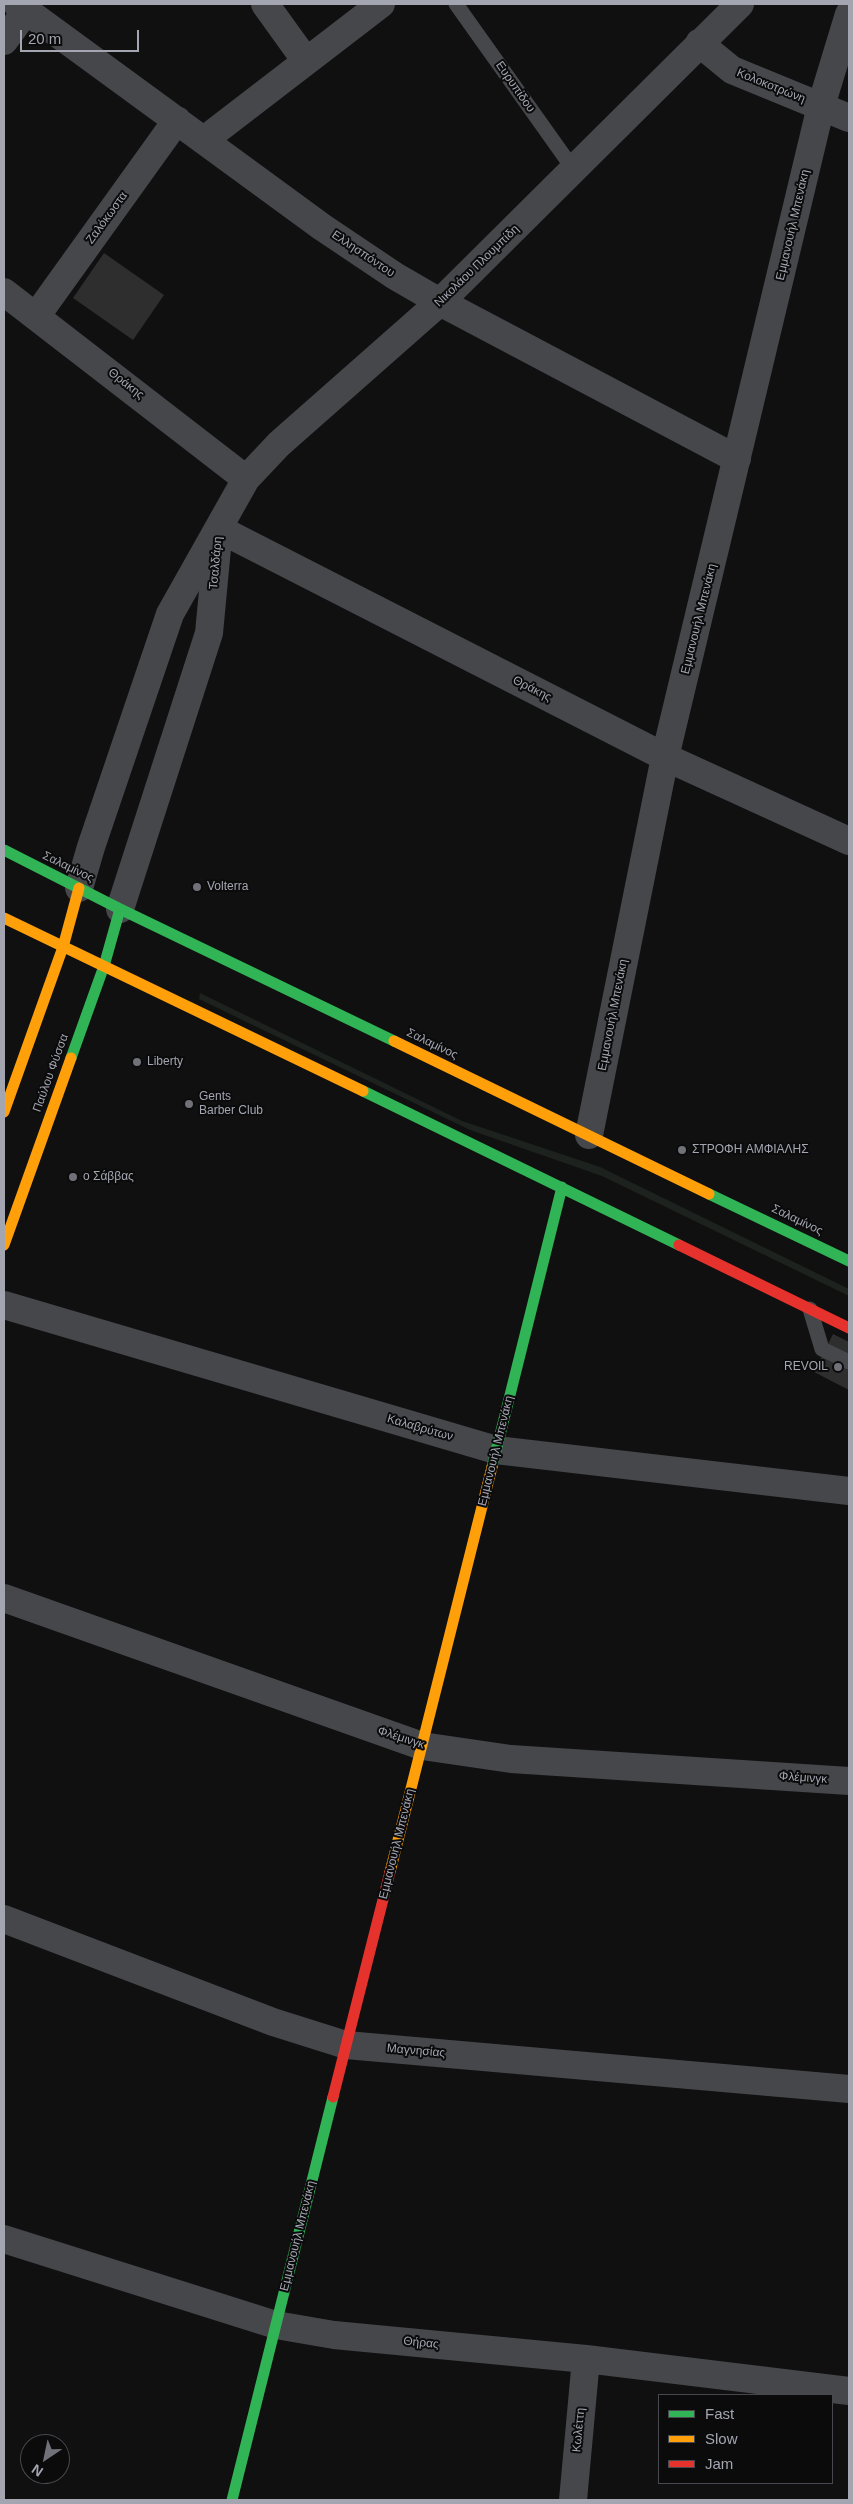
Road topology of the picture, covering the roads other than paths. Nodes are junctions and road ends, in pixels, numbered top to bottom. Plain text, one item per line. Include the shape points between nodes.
1 (265, 4) edge
2 (381, 4) edge
3 (456, 4) edge
4 (740, 4) edge
5 (22, 7) edge
6 (849, 14) edge
7 (4, 41) edge
8 (699, 43) junction
9 (306, 62) junction
10 (821, 106) junction
11 (849, 118) edge
12 (177, 120) junction
13 (204, 140) junction
14 (574, 170) junction
15 (4, 292) edge
16 (440, 302) junction
17 (36, 315) junction
18 (737, 459) junction
19 (246, 479) junction
20 (219, 529) junction
21 (665, 757) junction
22 (849, 840) edge
23 (4, 850) edge
24 (80, 888) junction
25 (120, 908) junction
26 (4, 918) edge
27 (63, 947) junction
28 (104, 966) junction
29 (4, 1112) edge
30 (589, 1135) junction
31 (562, 1187) junction
32 (4, 1245) edge
33 (849, 1261) edge
34 (4, 1305) edge
35 (810, 1309) junction
36 (849, 1328) edge
37 (849, 1362) edge
38 (496, 1450) junction
39 (849, 1491) edge
40 (4, 1598) edge
41 (422, 1746) junction
42 (849, 1781) edge
43 (4, 1920) edge
44 (346, 2045) junction
45 (849, 2089) edge
46 (4, 2240) edge
47 (276, 2325) junction
48 (586, 2359) junction
49 (849, 2391) edge
50 (232, 2500) edge
51 (573, 2500) edge

1 - 9 street
2 - 9 street
3 - 14 lane, Ευρυπίδου
4 - 8 street, Νικολάου Πλουμπίδη
5 - 7 street
5 - 12 street, Ελλησπόντου
6 - 10 street, Εμμανουήλ Μπενάκη
8 - 10 street, Κολοκοτρώνη via 732,70
8 - 14 street, Νικολάου Πλουμπίδη
9 - 13 street
10 - 11 street, Κολοκοτρώνη
10 - 18 street, Εμμανουήλ Μπενάκη
12 - 13 street, Ελλησπόντου
12 - 17 street, Ζαλόκωστα
13 - 16 street, Ελλησπόντου via 322,227 394,276
14 - 16 street, Νικολάου Πλουμπίδη
15 - 17 street, Θράκης
16 - 18 street, Ελλησπόντου
16 - 19 street, Νικολάου Πλουμπίδη via 279,444
17 - 19 street, Θράκης
18 - 21 street, Εμμανουήλ Μπενάκη
19 - 20 street, Νικολάου Πλουμπίδη
20 - 21 street, Θράκης
20 - 24 street, Τσαλδάρη via 170,614
20 - 25 street, Τσαλδάρη via 209,633
21 - 22 street, Θράκης
21 - 30 street, Εμμανουήλ Μπενάκη
23 - 24 street, Σαλαμίνος
24 - 25 street, Σαλαμίνος
24 - 27 street
25 - 28 street, Παύλου Φύσσα
25 - 30 street, Σαλαμίνος
26 - 27 street
27 - 28 street
27 - 29 street
28 - 31 street
28 - 32 street, Παύλου Φύσσα
30 - 33 street, Σαλαμίνος
31 - 35 street
31 - 38 street, Εμμανουήλ Μπενάκη
34 - 38 street, Καλαβρύτων
35 - 36 street
35 - 37 lane via 822,1349
38 - 39 street, Καλαβρύτων
38 - 41 street, Εμμανουήλ Μπενάκη
40 - 41 street, Φλέμινγκ
41 - 42 street, Φλέμινγκ via 511,1759
41 - 44 street, Εμμανουήλ Μπενάκη
43 - 44 street, Μαγνησίας via 273,2022
44 - 45 street, Μαγνησίας
44 - 47 street, Εμμανουήλ Μπενάκη
46 - 47 street, Θήρας
47 - 48 street, Θήρας via 334,2335
47 - 50 street, Εμμανουήλ Μπενάκη
48 - 49 street, Θήρας
48 - 51 street, Κωλέττη

